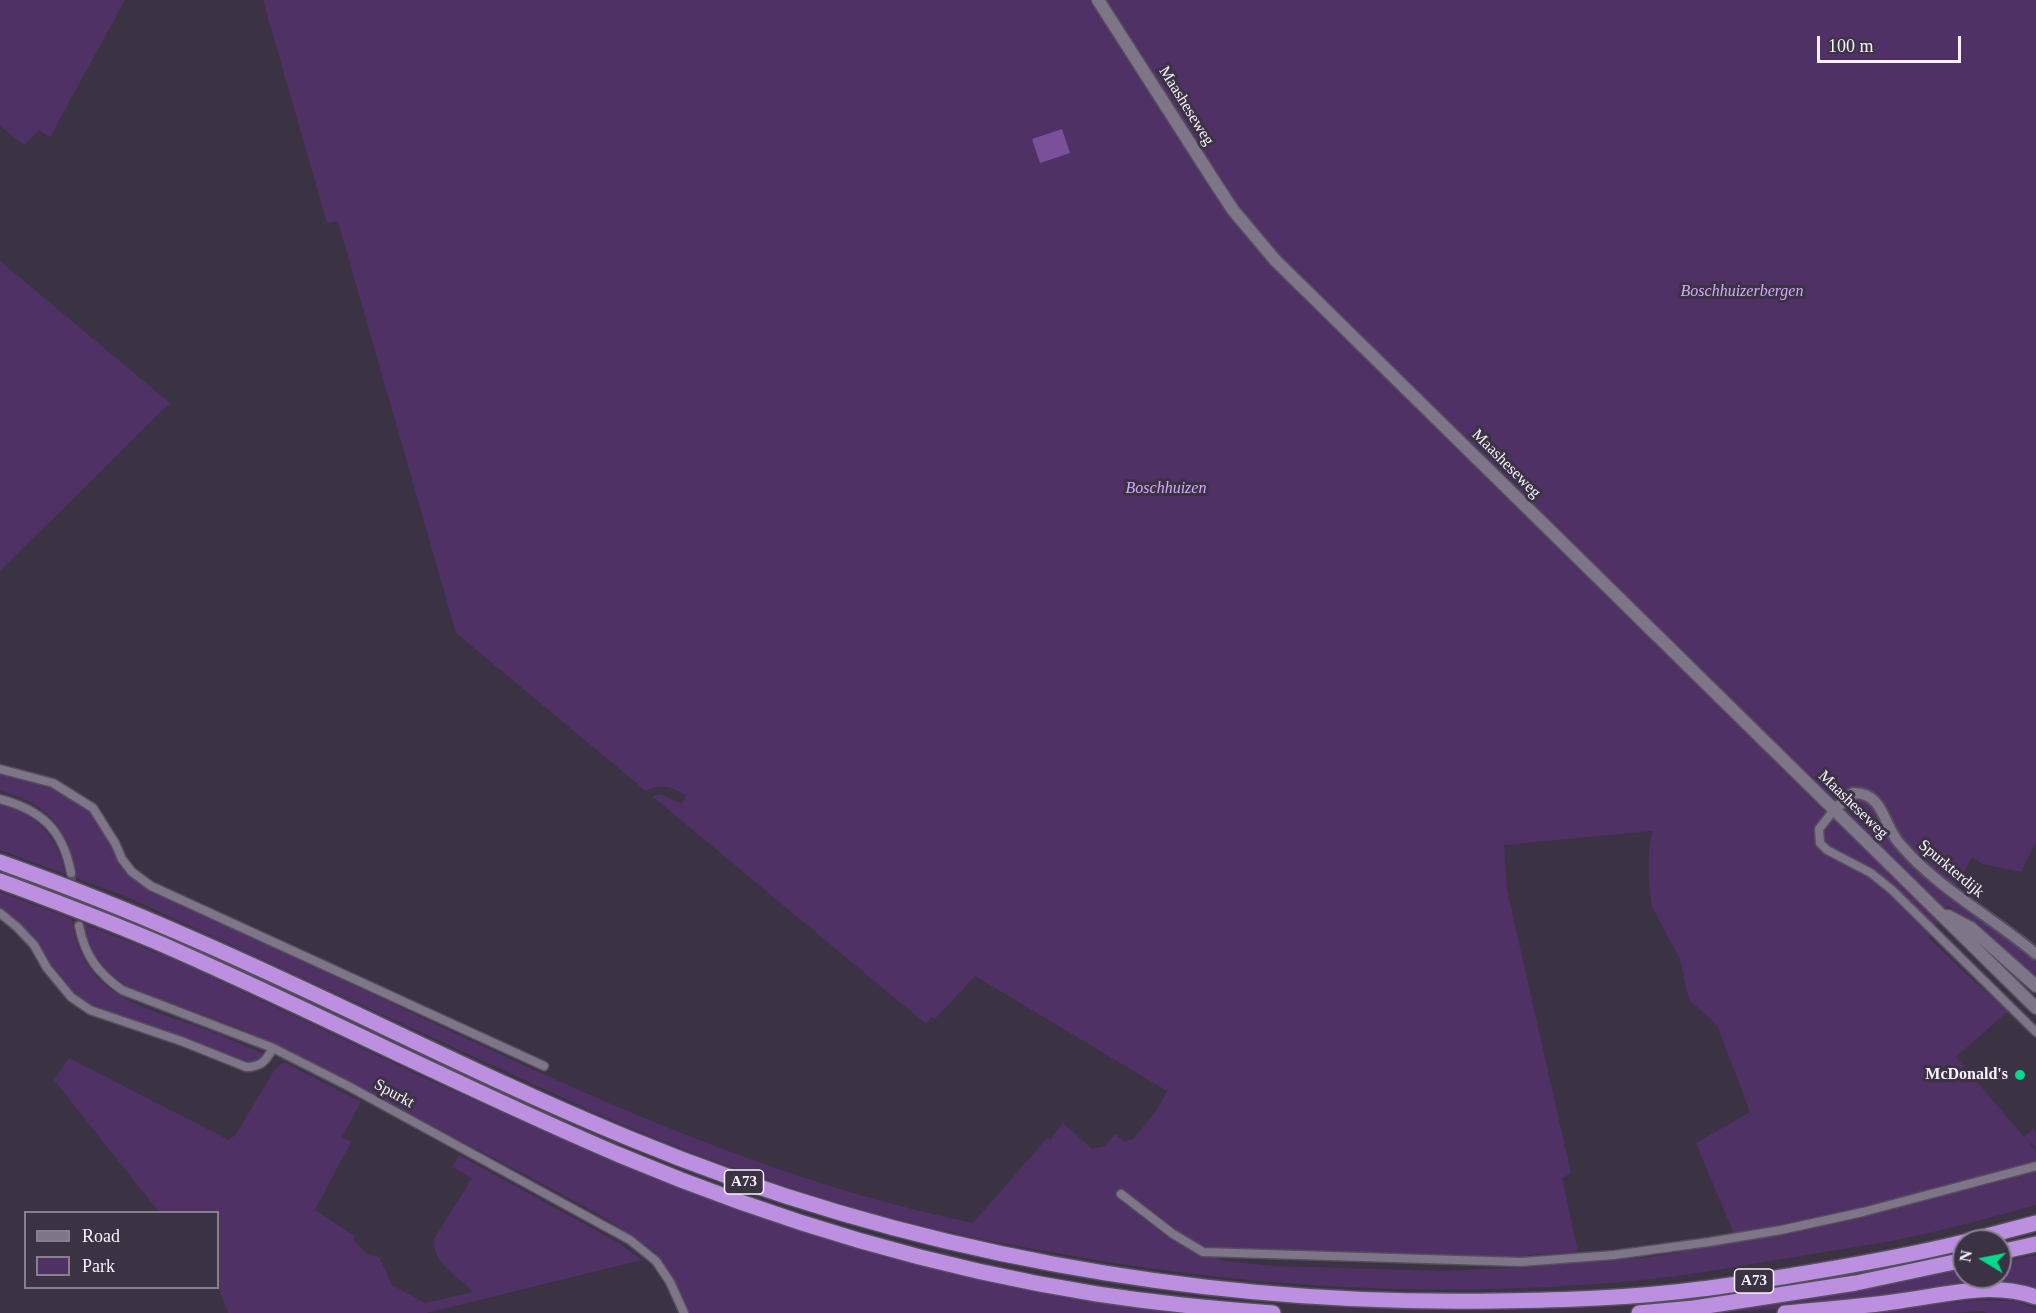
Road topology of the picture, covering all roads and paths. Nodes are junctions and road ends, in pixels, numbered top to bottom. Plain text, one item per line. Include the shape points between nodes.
1 (1098, 0) edge
2 (0, 769) edge
3 (0, 799) edge
4 (1834, 810) junction
5 (0, 862) edge
6 (71, 873) tunnel mouth
7 (0, 881) edge
8 (1939, 911) junction
9 (0, 914) edge
10 (79, 926) tunnel mouth
11 (2036, 954) edge
12 (2036, 986) edge
13 (2036, 1008) edge
14 (2036, 1032) edge
15 (273, 1048) junction
16 (544, 1066) dead end
17 (2036, 1166) edge
18 (1121, 1194) dead end
19 (2036, 1223) edge
20 (2012, 1229) edge
21 (2036, 1244) edge
22 (1952, 1245) edge
23 (2012, 1249) edge
24 (1952, 1263) edge
25 (2036, 1297) edge
26 (1661, 1312) edge
27 (684, 1313) edge
28 (1273, 1313) edge
29 (1639, 1313) edge
30 (1679, 1313) edge
31 (1785, 1313) edge

1 - 4 main road, Maasheseweg via 1214,181 1275,260
2 - 16 street via 53,783 93,808 122,859 151,886
3 - 6 street via 33,811 57,832
4 - 8 main road, Maasheseweg
4 - 11 street, Spurkterdijk via 1853,793 1868,794 1876,801 1896,840 1916,862
4 - 14 street via 1820,829 1820,843 1892,890
5 - 22 highway, A73 via 191,938 653,1148 843,1214 948,1243 1211,1289 1389,1302 1601,1298 1699,1290 1905,1257
7 - 28 highway, A73 via 174,949 537,1119 738,1201 937,1262 1097,1294
8 - 12 main road, Maasheseweg via 1971,928
8 - 13 main road, Maasheseweg
9 - 15 street via 34,945 71,997 90,1010 246,1067 264,1064
10 - 15 street, Spurkt via 88,955 104,978 122,990
15 - 27 street, Spurkt via 630,1240 656,1261
17 - 18 street via 1781,1230 1614,1255 1521,1262 1203,1252
19 - 20 highway, A73
21 - 23 highway
24 - 26 highway, A73 via 1856,1283
25 - 31 highway, A73 via 1990,1289
26 - 29 highway, A73
26 - 30 highway, A73

